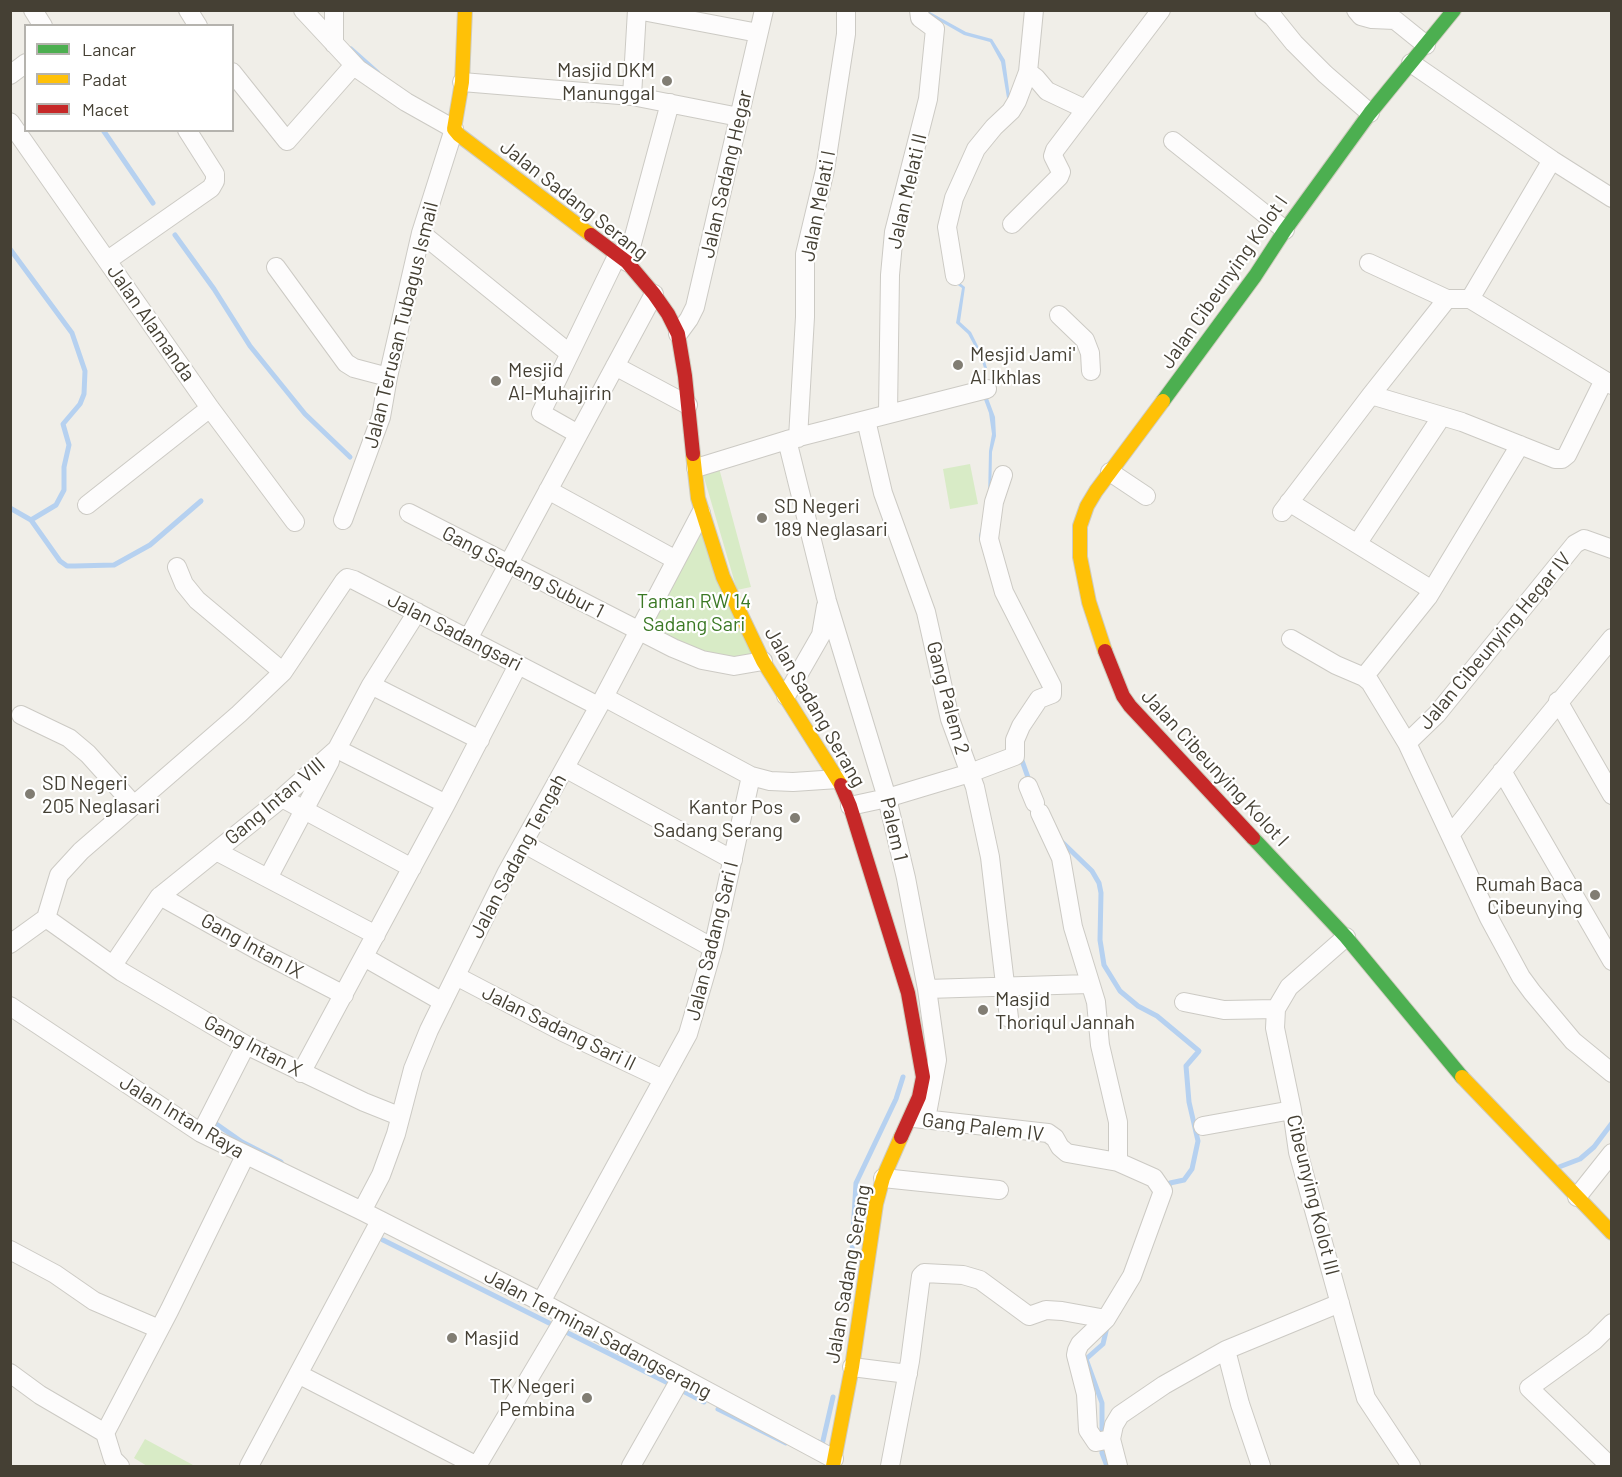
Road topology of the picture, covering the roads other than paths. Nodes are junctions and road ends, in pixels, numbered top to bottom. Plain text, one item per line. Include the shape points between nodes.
1 (33, 10) edge
2 (188, 10) edge
3 (303, 10) edge
4 (334, 10) edge
5 (465, 10) edge
6 (637, 10) edge
7 (764, 10) edge
8 (846, 10) edge
9 (1034, 10) edge
10 (1161, 10) edge
11 (1264, 10) edge
12 (1356, 10) edge
13 (1454, 10) edge
14 (919, 12) edge
15 (42, 24) edge
16 (197, 24) edge
17 (753, 32) dead end
18 (334, 44) junction
19 (1426, 45) junction
20 (1411, 63) junction
21 (24, 64) edge
22 (354, 65) junction
23 (1028, 72) junction
24 (10, 75) edge
25 (234, 75) edge
26 (462, 82) junction
27 (632, 96) junction
28 (670, 103) junction
29 (1085, 110) junction
30 (1370, 112) junction
31 (739, 117) dead end
32 (10, 122) edge
33 (454, 129) junction
34 (188, 132) edge
35 (1173, 141) dead end
36 (1552, 160) junction
37 (1611, 198) edge
38 (1012, 224) dead end
39 (1285, 230) junction
40 (421, 232) junction
41 (622, 258) junction
42 (108, 260) junction
43 (1369, 263) dead end
44 (276, 267) dead end
45 (955, 276) dead end
46 (654, 294) junction
47 (1447, 299) junction
48 (1470, 299) junction
49 (1059, 315) dead end
50 (678, 334) junction
51 (569, 353) junction
52 (615, 366) junction
53 (1090, 371) dead end
54 (388, 377) junction
55 (1608, 383) edge
56 (980, 390) dead end
57 (1371, 395) junction
58 (688, 405) junction
59 (210, 408) junction
60 (888, 413) junction
61 (1442, 416) junction
62 (866, 420) junction
63 (578, 434) junction
64 (792, 439) junction
65 (1520, 445) junction
66 (696, 468) junction
67 (1110, 472) junction
68 (1003, 475) dead end
69 (548, 490) junction
70 (1146, 496) dead end
71 (87, 505) dead end
72 (409, 513) dead end
73 (701, 513) junction
74 (343, 520) dead end
75 (295, 522) dead end
76 (1357, 544) junction
77 (1611, 549) edge
78 (676, 560) junction
79 (508, 565) junction
80 (177, 567) dead end
81 (1432, 590) junction
82 (827, 601) junction
83 (417, 612) junction
84 (637, 630) junction
85 (1611, 638) edge
86 (468, 639) junction
87 (1291, 639) dead end
88 (763, 661) junction
89 (518, 665) junction
90 (283, 672) junction
91 (1364, 677) junction
92 (371, 685) junction
93 (786, 696) junction
94 (1558, 701) junction
95 (601, 702) junction
96 (21, 715) dead end
97 (480, 740) junction
98 (1407, 743) junction
99 (336, 750) junction
100 (565, 768) junction
101 (1503, 771) junction
102 (969, 773) junction
103 (751, 776) junction
104 (838, 779) junction
105 (1029, 786) dead end
106 (1611, 795) edge
107 (282, 798) junction
108 (887, 798) junction
109 (133, 804) junction
110 (446, 804) junction
111 (850, 806) junction
112 (304, 811) junction
113 (1450, 836) junction
114 (523, 843) junction
115 (216, 851) junction
116 (733, 861) junction
117 (412, 868) junction
118 (268, 878) junction
119 (160, 896) junction
120 (46, 918) junction
121 (376, 935) junction
122 (1347, 937) junction
123 (10, 944) edge
124 (713, 948) junction
125 (364, 957) junction
126 (1611, 961) edge
127 (113, 965) junction
128 (456, 976) junction
129 (1089, 984) junction
130 (1007, 986) junction
131 (927, 989) junction
132 (344, 994) junction
133 (443, 1002) junction
134 (1184, 1002) dead end
135 (10, 1006) edge
136 (1276, 1009) junction
137 (1009, 1018) dead end
138 (246, 1045) junction
139 (301, 1073) junction
140 (1611, 1073) edge
141 (663, 1079) junction
142 (1292, 1110) junction
143 (399, 1116) junction
144 (918, 1119) junction
145 (1203, 1126) dead end
146 (201, 1133) junction
147 (1611, 1153) edge
148 (245, 1155) junction
149 (1118, 1162) junction
150 (884, 1178) junction
151 (999, 1190) dead end
152 (1576, 1197) junction
153 (362, 1211) junction
154 (380, 1221) junction
155 (1611, 1233) edge
156 (10, 1250) edge
157 (541, 1302) junction
158 (1340, 1303) junction
159 (566, 1316) junction
160 (1106, 1319) junction
161 (1611, 1323) edge
162 (159, 1329) junction
163 (1226, 1350) junction
164 (852, 1367) junction
165 (10, 1373) edge
166 (298, 1374) junction
167 (908, 1374) junction
168 (681, 1378) junction
169 (105, 1433) junction
170 (1111, 1439) junction
171 (833, 1463) edge
172 (477, 1466) edge
173 (120, 1467) edge
174 (249, 1467) edge
175 (630, 1467) edge
176 (890, 1467) edge
177 (1118, 1467) edge
178 (1261, 1467) edge
179 (1411, 1467) edge
180 (1610, 1467) edge

1 - 15 street
2 - 16 street
3 - 18 street
4 - 18 street
5 - 26 main road
6 - 17 street
6 - 27 street
7 - 50 street, Jalan Sadang Hegar via 695,307
8 - 64 street, Jalan Melati I via 846,34 827,159 805,254 805,317
9 - 23 street
10 - 29 street
11 - 30 street via 1325,74
12 - 19 street via 1372,20 1395,20
13 - 19 main road, Jalan Cibeunying Kolot I
14 - 60 street, Jalan Melati II via 923,21 935,28 927,99 894,232
18 - 22 street
19 - 20 main road, Jalan Cibeunying Kolot I
20 - 30 main road, Jalan Cibeunying Kolot I
20 - 36 street
21 - 24 street
22 - 25 street via 287,141
22 - 33 street via 406,102
23 - 29 street via 1047,91
23 - 45 street via 1011,111 976,149 954,198 947,227
26 - 27 street
26 - 33 main road
27 - 28 street
28 - 31 street
28 - 41 street
29 - 38 street via 1053,156 1061,172 1059,177
30 - 39 main road, Jalan Cibeunying Kolot I
32 - 42 street, Jalan Alamanda
33 - 40 street, Jalan Terusan Tubagus Ismail
33 - 41 main road, Jalan Sadang Serang
34 - 42 street via 215,174 211,188
35 - 39 street
36 - 37 street
36 - 48 street
39 - 67 main road, Jalan Cibeunying Kolot I
40 - 51 street
40 - 54 street, Jalan Terusan Tubagus Ismail
41 - 46 main road, Jalan Sadang Serang
41 - 51 street
42 - 59 street, Jalan Alamanda
43 - 47 street
44 - 54 street via 346,363
46 - 50 main road, Jalan Sadang Serang
46 - 52 street
47 - 48 street
47 - 57 street
48 - 55 street
49 - 53 street via 1085,340
50 - 58 main road, Jalan Sadang Serang
51 - 63 street via 541,413
52 - 58 street
52 - 63 street
54 - 74 street, Jalan Terusan Tubagus Ismail via 381,417
55 - 65 street via 1562,459
56 - 60 street
57 - 61 street
57 - 76 street via 1286,507
58 - 66 main road, Jalan Sadang Serang
59 - 71 street
59 - 75 street, Jalan Alamanda
60 - 62 street
61 - 65 street
61 - 76 street
62 - 64 street
62 - 102 street, Gang Palem 2 via 883,493 926,612 950,719
63 - 69 street
64 - 66 street
64 - 82 street, Palem 1
65 - 81 street
66 - 73 main road, Jalan Sadang Serang
67 - 70 street
67 - 122 main road, Jalan Cibeunying Kolot I via 1087,506 1079,539 1089,602 1117,684 1130,706
68 - 102 street via 994,502 989,539 1004,592 1052,686 1021,726 1015,740 1015,756
69 - 78 street
69 - 79 street
72 - 79 street, Gang Sadang Subur 1
73 - 78 street, Jalan Sadang Tengah
73 - 88 main road, Jalan Sadang Serang via 723,577
76 - 81 street
77 - 98 street, Jalan Cibeunying Hegar IV via 1584,539 1575,544 1437,714
78 - 84 street, Jalan Sadang Tengah
79 - 84 street, Gang Sadang Subur 1
79 - 86 street
80 - 90 street via 197,600
81 - 91 street
82 - 93 street via 821,635
82 - 108 street, Palem 1
83 - 86 street, Jalan Sadangsari
83 - 90 street, Jalan Sadangsari via 347,578
83 - 92 street, Gang Intan VIII
84 - 88 street, Gang Sadang Subur 1 via 702,660 734,666
84 - 95 street, Jalan Sadang Tengah
85 - 94 street
86 - 89 street, Jalan Sadangsari
87 - 91 street
88 - 93 main road, Jalan Sadang Serang
89 - 95 street, Jalan Sadangsari
89 - 97 street
90 - 109 street
91 - 98 street
92 - 97 street
92 - 99 street, Gang Intan VIII
93 - 104 main road, Jalan Sadang Serang
94 - 101 street
94 - 106 street
95 - 100 street, Jalan Sadang Tengah
95 - 103 street, Jalan Sadangsari
96 - 109 street via 69,738
97 - 110 street
98 - 113 street
99 - 107 street, Gang Intan VIII
99 - 110 street
99 - 112 street, Gang Intan VIII
100 - 114 street, Jalan Sadang Tengah
100 - 116 street
101 - 113 street
101 - 126 street
102 - 108 street
102 - 130 street, Gang Palem 2 via 990,857
103 - 104 street via 793,782
103 - 116 street, Jalan Sadang Sari I
104 - 111 main road, Jalan Sadang Serang
105 - 129 street via 1061,858 1072,927
107 - 112 street
107 - 115 street, Gang Intan VIII
108 - 111 street
108 - 131 street, Palem 1
109 - 120 street via 59,875
110 - 117 street
111 - 144 main road, Jalan Sadang Serang via 910,1004 923,1077
112 - 117 street
112 - 118 street, Gang Intan VIII
113 - 140 street via 1489,918 1532,992 1573,1041
114 - 124 street
114 - 128 street, Jalan Sadang Tengah
115 - 118 street, Gang Intan VIII
115 - 119 street, Gang Intan VIII
116 - 124 street, Jalan Sadang Sari I
117 - 121 street
118 - 121 street, Gang Intan VIII
119 - 127 street, Gang Intan VIII
119 - 132 street, Gang Intan IX
120 - 123 street
120 - 127 street, Gang Intan X
121 - 125 street
122 - 136 street via 1289,987
122 - 152 main road, Jalan Cibeunying Kolot I via 1456,1070
124 - 141 street, Jalan Sadang Sari I via 688,1034
125 - 132 street
125 - 133 street
127 - 138 street, Gang Intan X
128 - 133 street, Jalan Sadang Tengah
128 - 141 street, Jalan Sadang Sari II
129 - 130 street
129 - 149 street via 1096,1002 1100,1045 1118,1122
130 - 131 street
130 - 137 street, Gang Palem 2
131 - 144 street, Palem 1 via 937,1060
132 - 139 street
133 - 143 street, Jalan Sadang Tengah via 413,1069
134 - 136 street via 1218,1009
135 - 146 street, Jalan Intan Raya
136 - 142 street, Cibeunying Kolot III via 1275,1028
138 - 139 street, Gang Intan X
138 - 146 street
139 - 143 street, Gang Intan X
141 - 157 street, Jalan Sadang Sari I
142 - 145 street
142 - 158 street, Cibeunying Kolot III via 1298,1152
143 - 153 street, Jalan Sadang Tengah via 381,1175
144 - 149 street, Gang Palem IV via 1048,1133 1067,1153
144 - 150 main road, Jalan Sadang Serang
146 - 148 street, Jalan Intan Raya
147 - 152 street
148 - 153 street, Jalan Intan Raya
148 - 162 street
149 - 160 street, Gang Palem IV via 1154,1178 1163,1191 1132,1276
150 - 151 street
150 - 164 main road, Jalan Sadang Serang via 876,1204
152 - 155 main road, Jalan Cibeunying Kolot I
153 - 154 street, Jalan Terminal Sadangserang
154 - 157 street, Jalan Terminal Sadangserang
154 - 166 street
156 - 162 street via 94,1301
157 - 159 street, Jalan Terminal Sadangserang
158 - 163 street
158 - 179 street, Cibeunying Kolot III via 1366,1398
159 - 168 street, Jalan Terminal Sadangserang
159 - 172 street
160 - 167 street via 1046,1310 1029,1316 980,1280 926,1272 921,1276
160 - 170 street via 1080,1344 1076,1355 1086,1394 1088,1430 1096,1442
161 - 180 street via 1594,1341 1529,1388
162 - 169 street
163 - 170 street via 1120,1415
163 - 178 street
164 - 167 street
164 - 171 main road, Jalan Sadang Serang
165 - 169 street
166 - 172 street
166 - 174 street
167 - 176 street
168 - 171 street, Jalan Terminal Sadangserang
168 - 175 street
169 - 173 street via 113,1459
170 - 177 street

